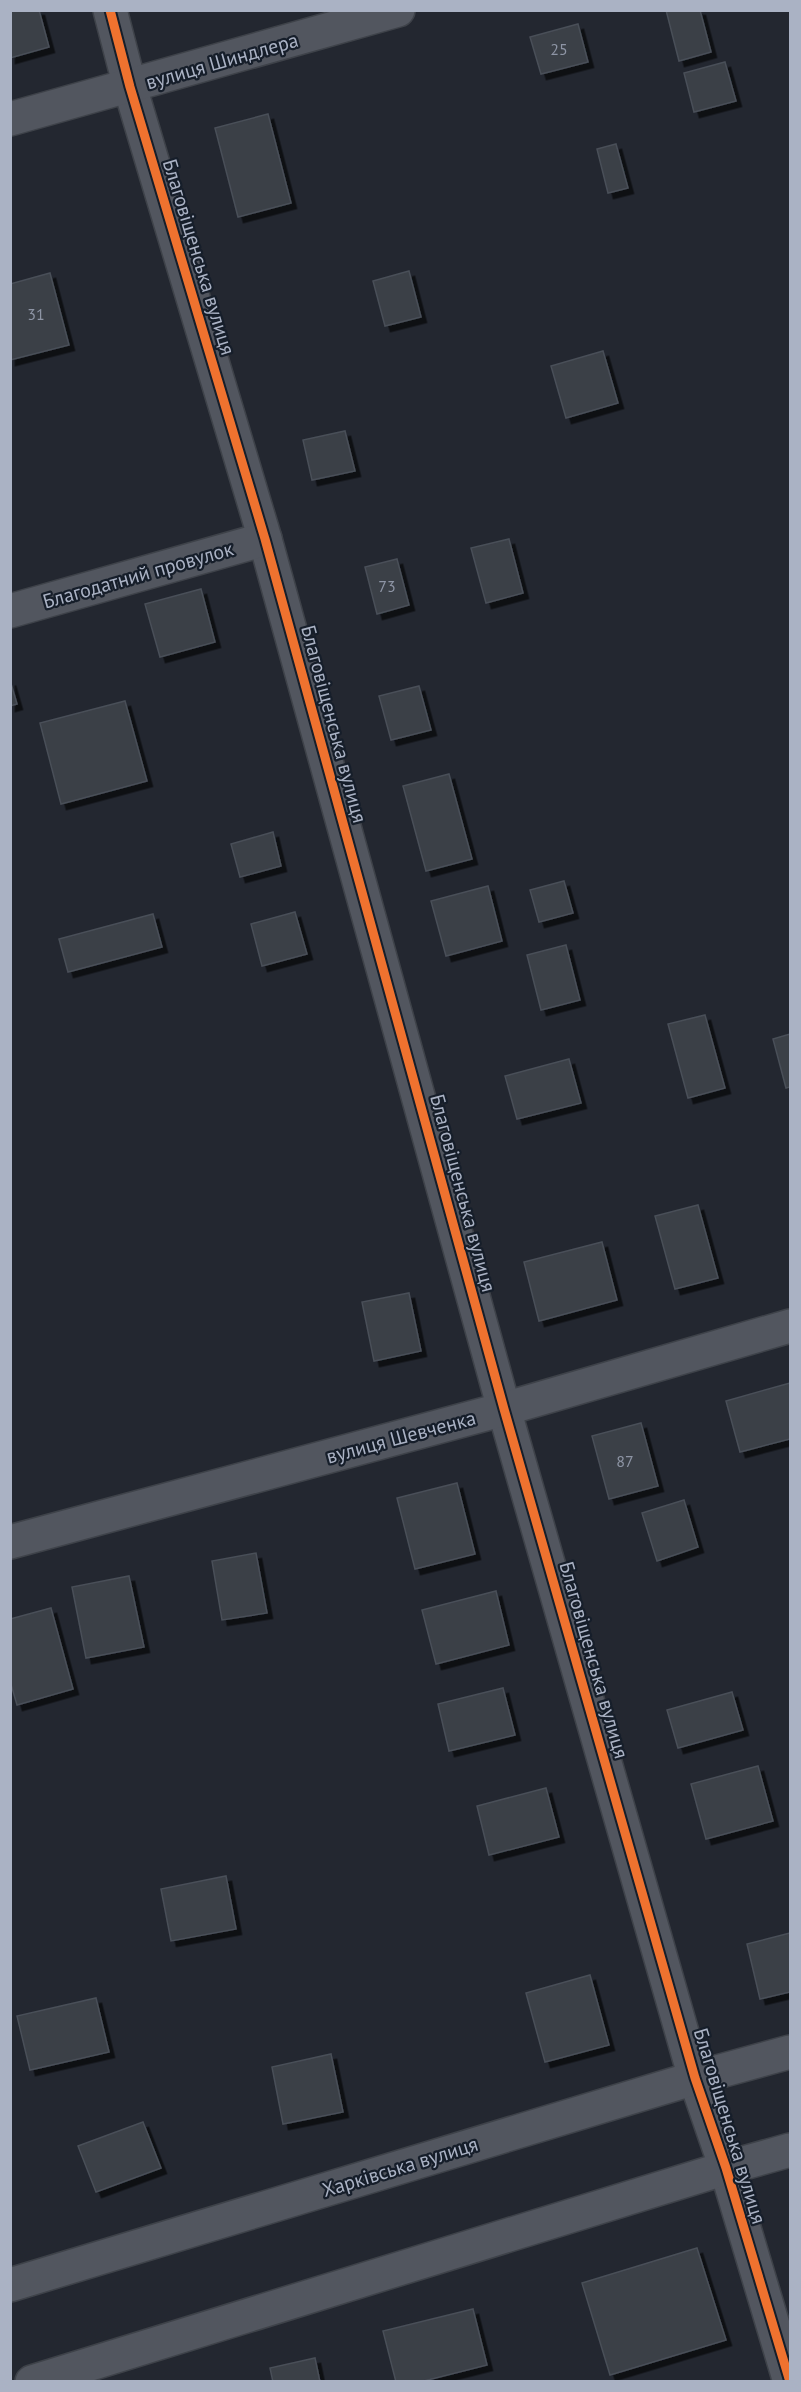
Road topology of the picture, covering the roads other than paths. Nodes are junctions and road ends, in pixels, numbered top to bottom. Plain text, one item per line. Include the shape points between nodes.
1 (110, 10) edge
2 (398, 10) edge
3 (130, 87) junction
4 (10, 119) edge
5 (265, 539) junction
6 (10, 611) edge
7 (790, 1326) edge
8 (504, 1409) junction
9 (10, 1542) edge
10 (790, 2052) edge
11 (695, 2078) junction
12 (790, 2150) edge
13 (726, 2168) junction
14 (10, 2286) edge
15 (32, 2382) edge
16 (790, 2382) edge

1 - 3 street, Благовіщенська вулиця
2 - 3 street, вулиця Шиндлера
3 - 4 street, вулиця Шиндлера
3 - 5 street, Благовіщенська вулиця
5 - 6 street, Благодатний провулок
5 - 8 street, Благовіщенська вулиця
7 - 8 street, вулиця Шевченка
8 - 9 street, вулиця Шевченка
8 - 11 street, Благовіщенська вулиця
10 - 11 street, Харківська вулиця
11 - 13 street, Благовіщенська вулиця
11 - 14 street, Харківська вулиця
12 - 13 street
13 - 15 street
13 - 16 street, Благовіщенська вулиця

